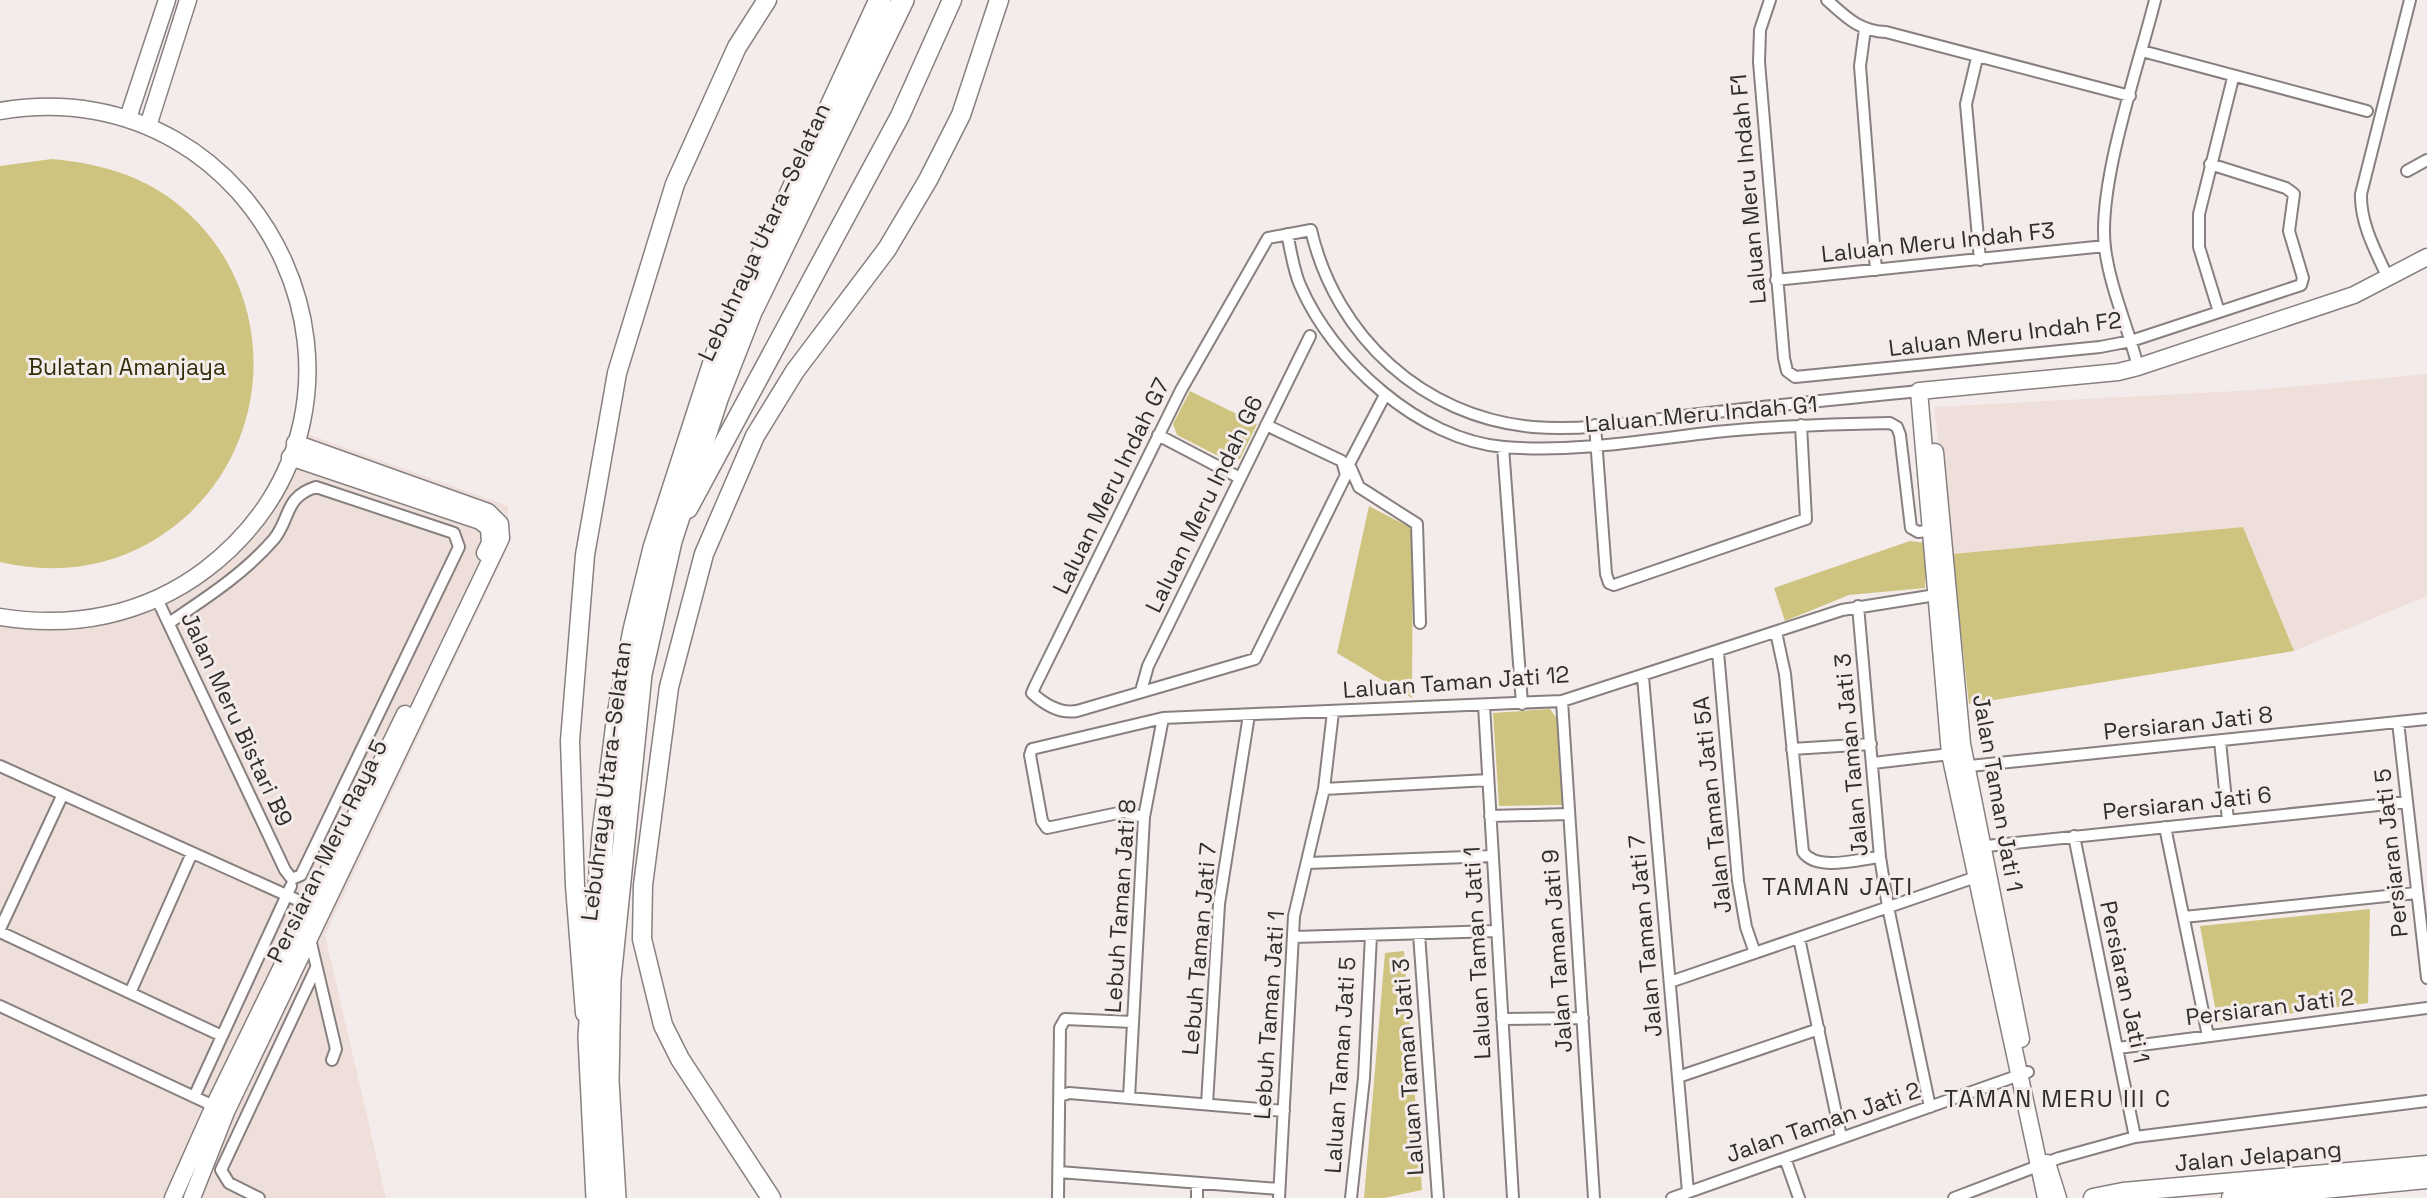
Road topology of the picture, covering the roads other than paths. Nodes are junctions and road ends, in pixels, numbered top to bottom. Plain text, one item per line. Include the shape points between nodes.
1 (167, 0) edge
2 (188, 0) edge
3 (767, 0) edge
4 (880, 0) edge
5 (903, 0) edge
6 (952, 0) edge
7 (999, 0) edge
8 (1769, 0) edge
9 (1827, 0) edge
10 (2155, 0) edge
11 (2410, 0) edge
12 (1865, 29) junction
13 (2142, 51) junction
14 (1977, 58) junction
15 (2233, 78) junction
16 (2130, 96) junction
17 (0, 111) edge
18 (2367, 111) dead end
19 (128, 118) junction
20 (148, 125) junction
21 (2427, 160) edge
22 (2210, 164) junction
23 (2407, 171) dead end
24 (1287, 233) junction
25 (2105, 246) junction
26 (2427, 257) edge
27 (1980, 260) junction
28 (1876, 270) junction
29 (2388, 278) junction
30 (1776, 280) junction
31 (2219, 312) junction
32 (1310, 336) dead end
33 (2131, 341) junction
34 (2138, 367) junction
35 (1790, 374) joint
36 (1925, 391) junction
37 (1385, 395) junction
38 (1266, 425) junction
39 (1595, 425) junction
40 (1801, 425) junction
41 (1158, 435) junction
42 (1597, 446) junction
43 (1503, 447) junction
44 (293, 450) junction
45 (1240, 478) junction
46 (1928, 497) junction
47 (1907, 498) junction
48 (1937, 530) junction
49 (671, 541) junction
50 (1942, 594) junction
51 (157, 599) junction
52 (1858, 606) junction
53 (0, 617) edge
54 (169, 623) junction
55 (1420, 623) dead end
56 (1776, 632) junction
57 (1717, 652) junction
58 (1643, 677) junction
59 (1141, 691) junction
60 (1562, 701) junction
61 (1522, 704) junction
62 (1484, 705) junction
63 (1334, 712) junction
64 (1249, 715) junction
65 (1163, 718) junction
66 (2427, 719) edge
67 (2398, 722) junction
68 (2220, 741) junction
69 (1871, 744) junction
70 (1792, 749) junction
71 (1873, 763) junction
72 (1957, 763) junction
73 (0, 766) edge
74 (1488, 780) junction
75 (1324, 789) junction
76 (62, 796) junction
77 (2407, 802) junction
78 (1569, 814) junction
79 (1490, 816) junction
80 (1144, 817) junction
81 (2228, 821) junction
82 (2165, 827) junction
83 (2074, 836) junction
84 (1976, 847) junction
85 (192, 853) junction
86 (1493, 856) junction
87 (1880, 857) junction
88 (1308, 863) junction
89 (1976, 877) junction
90 (292, 879) junction
91 (2416, 892) junction
92 (289, 893) junction
93 (1888, 907) junction
94 (317, 909) junction
95 (2184, 917) junction
96 (0, 930) edge
97 (1497, 931) junction
98 (1419, 934) junction
99 (1371, 935) junction
100 (1294, 937) junction
101 (1799, 937) junction
102 (310, 939) junction
103 (1755, 953) junction
104 (316, 968) junction
105 (2427, 978) edge
106 (1670, 982) junction
107 (130, 993) junction
108 (0, 1006) edge
109 (2427, 1008) edge
110 (1583, 1018) junction
111 (1502, 1019) junction
112 (1133, 1022) junction
113 (1819, 1029) junction
114 (222, 1036) junction
115 (2208, 1036) junction
116 (589, 1037) junction
117 (2118, 1048) junction
118 (332, 1060) dead end
119 (2022, 1074) junction
120 (1678, 1077) junction
121 (1060, 1096) junction
122 (194, 1097) junction
123 (1129, 1098) junction
124 (2427, 1101) edge
125 (1207, 1104) junction
126 (1930, 1107) junction
127 (220, 1109) junction
128 (1284, 1111) junction
129 (2135, 1137) junction
130 (1841, 1138) junction
131 (1785, 1158) junction
132 (2042, 1165) junction
133 (2427, 1165) edge
134 (1059, 1172) junction
135 (2427, 1179) edge
136 (1197, 1183) junction
137 (1688, 1192) junction
138 (1279, 1193) edge
139 (173, 1198) edge
140 (192, 1198) edge
141 (259, 1198) edge
142 (597, 1198) edge
143 (615, 1198) edge
144 (771, 1198) edge
145 (1058, 1198) edge
146 (1197, 1198) edge
147 (1351, 1198) edge
148 (1438, 1198) edge
149 (1507, 1198) edge
150 (1513, 1198) edge
151 (1594, 1198) edge
152 (1672, 1198) edge
153 (1799, 1198) edge
154 (1954, 1198) edge
155 (2046, 1198) edge
156 (2058, 1198) edge
157 (2093, 1198) edge
158 (2231, 1198) edge

1 - 19 street
2 - 20 street
3 - 116 main road via 737,47 675,184 617,373 585,555 570,741 580,976
4 - 116 highway, Lebuhraya Utara–Selatan via 717,353 654,548 618,715 603,834
5 - 49 highway, Lebuhraya Utara–Selatan via 751,312
6 - 49 main road via 900,116
7 - 144 main road via 961,115 928,180 887,249 795,371 755,436 704,554 668,687 643,885 645,951 663,1025 680,1059
8 - 30 street, Laluan Meru Indah F1 via 1760,30 1759,62
9 - 12 street via 1851,23
10 - 13 street
11 - 29 street via 2361,194 2373,246
12 - 14 street
12 - 28 street via 1860,66
13 - 15 street
13 - 16 street
14 - 16 street
14 - 27 street via 1966,104
15 - 18 street
15 - 22 street
16 - 25 street via 2114,160
17 - 19 street via 58,106
19 - 20 street
20 - 44 street via 187,146 223,174 270,231 286,264 298,298 306,359 303,407
21 - 23 street
22 - 31 street via 2198,231
22 - 31 street, Laluan Meru Indah F2 via 2294,194 2289,231 2303,278 2301,285
24 - 37 street, Laluan Meru Indah G1 via 1298,282 1309,304 1339,349
24 - 39 street, Laluan Meru Indah G7 via 1311,230 1322,269 1357,331 1390,367 1425,392 1493,421 1535,427
24 - 41 street, Laluan Meru Indah G7 via 1265,240
25 - 27 street, Laluan Meru Indah F3
25 - 33 street
26 - 29 street
27 - 28 street, Laluan Meru Indah F3
28 - 30 street, Laluan Meru Indah F3
29 - 34 street via 2327,305
30 - 35 street, Laluan Meru Indah F1 via 1784,358
31 - 33 street, Laluan Meru Indah F2
32 - 38 street, Laluan Meru Indah G6
33 - 34 street
33 - 35 street, Laluan Meru Indah F2 via 1801,378
34 - 36 street
36 - 39 street
36 - 46 street, Jalan Taman Jati 1
36 - 48 street, Jalan Taman Jati 1
37 - 43 street, Laluan Meru Indah G1 via 1444,429
37 - 55 street via 1349,464 1359,487 1417,524
38 - 45 street, Laluan Meru Indah G6
38 - 59 street via 1342,461 1343,487 1255,659
39 - 42 street
40 - 42 street, Laluan Meru Indah G1
40 - 42 street via 1806,519 1614,585 1606,574
40 - 47 street, Laluan Meru Indah G1 via 1890,423 1897,427
41 - 45 street
41 - 59 street, Laluan Meru Indah G7 via 1032,693 1070,712
42 - 43 street, Laluan Meru Indah G1
43 - 61 street
44 - 51 street via 268,501 238,541 192,580
44 - 94 street, Persiaran Meru Raya 5 via 488,512 501,538
45 - 59 street, Laluan Meru Indah G6 via 1148,666
46 - 47 street
46 - 48 street, Jalan Taman Jati 1
47 - 48 street, Laluan Meru Indah G1 via 1911,528
48 - 50 street, Jalan Taman Jati 1
49 - 143 highway, Lebuhraya Utara–Selatan via 641,674 611,967 608,1081
50 - 52 street, Laluan Taman Jati 12
50 - 72 street, Jalan Taman Jati 1
51 - 53 street via 117,614 75,621
51 - 54 street, Jalan Meru Bistari B9
52 - 56 street, Laluan Taman Jati 12
52 - 69 street, Jalan Taman Jati 3
54 - 90 street, Jalan Meru Bistari B9
54 - 90 street via 226,583 281,529 292,502 306,490 316,487 454,533 459,547 301,875
56 - 57 street, Laluan Taman Jati 12
56 - 70 street
57 - 58 street, Laluan Taman Jati 12
57 - 103 street, Jalan Taman Jati 5A via 1738,881
58 - 60 street, Laluan Taman Jati 12
58 - 106 street, Jalan Taman Jati 7
60 - 61 street, Laluan Taman Jati 12
60 - 78 street, Jalan Taman Jati 9
61 - 62 street, Laluan Taman Jati 12
62 - 63 street, Laluan Taman Jati 12
62 - 74 street, Laluan Taman Jati 1
63 - 64 street, Laluan Taman Jati 12
63 - 75 street, Lebuh Taman Jati 1
64 - 65 street, Laluan Taman Jati 12
64 - 125 street, Lebuh Taman Jati 7 via 1219,904
65 - 80 street, Lebuh Taman Jati 8
65 - 80 street, Laluan Taman Jati 12 via 1034,747 1030,752 1047,828 1123,812
66 - 67 street, Persiaran Jati 8
67 - 68 street, Persiaran Jati 8
67 - 77 street, Persiaran Jati 5
68 - 72 street, Persiaran Jati 8
68 - 81 street
69 - 70 street
69 - 71 street, Jalan Taman Jati 3
70 - 87 street via 1799,829 1807,857 1820,863
71 - 72 street, Persiaran Jati 8
71 - 87 street, Jalan Taman Jati 3
72 - 84 street, Jalan Taman Jati 1
73 - 76 street
74 - 75 street
74 - 79 street, Laluan Taman Jati 1
75 - 88 street, Lebuh Taman Jati 1
76 - 85 street
76 - 96 street
77 - 81 street, Persiaran Jati 6
77 - 91 street, Persiaran Jati 5
78 - 79 street
78 - 110 street, Jalan Taman Jati 9
79 - 86 street, Laluan Taman Jati 1
80 - 112 street, Lebuh Taman Jati 8
81 - 82 street, Persiaran Jati 6
82 - 83 street, Persiaran Jati 6
82 - 95 street
83 - 84 street, Persiaran Jati 6
83 - 117 street, Persiaran Jati 1
84 - 89 street, Jalan Taman Jati 1
84 - 119 street, Jalan Taman Jati 1
85 - 92 street
85 - 107 street
86 - 88 street
86 - 97 street, Laluan Taman Jati 1
87 - 93 street, Jalan Taman Jati 3
88 - 100 street, Lebuh Taman Jati 1 via 1294,916
89 - 93 street
89 - 119 street, Jalan Taman Jati 1
90 - 92 street
91 - 95 street
91 - 105 street, Persiaran Jati 5
92 - 94 street
92 - 114 street
93 - 101 street
93 - 126 street, Jalan Taman Jati 3
94 - 102 street, Persiaran Meru Raya 5
94 - 127 street, Persiaran Meru Raya 5
95 - 115 street
96 - 107 street
97 - 98 street
97 - 111 street, Laluan Taman Jati 1
98 - 99 street
98 - 148 street, Laluan Taman Jati 3
99 - 100 street
99 - 147 street, Laluan Taman Jati 5
100 - 128 street, Lebuh Taman Jati 1
101 - 103 street
101 - 113 street
102 - 104 street
102 - 127 street, Persiaran Meru Raya 5
103 - 106 street
104 - 118 street via 335,1049
104 - 141 street via 221,1170 229,1183
106 - 120 street, Jalan Taman Jati 7
107 - 114 street
108 - 122 street
109 - 115 street, Persiaran Jati 2
110 - 111 street
110 - 151 street, Jalan Taman Jati 9
111 - 150 street, Laluan Taman Jati 1
112 - 121 street via 1065,1019 1060,1037
112 - 123 street, Lebuh Taman Jati 8
113 - 120 street
113 - 130 street
114 - 122 street
115 - 117 street, Persiaran Jati 2
116 - 142 highway, Lebuhraya Utara–Selatan
117 - 129 street, Persiaran Jati 1
119 - 126 street, Jalan Taman Jati 2
119 - 132 street, Jalan Taman Jati 1
120 - 137 street, Jalan Taman Jati 7
121 - 123 street
121 - 134 street
122 - 127 street
123 - 125 street
124 - 129 street
125 - 128 street
126 - 130 street, Jalan Taman Jati 2
127 - 139 street, Persiaran Meru Raya 5
127 - 140 street, Persiaran Meru Raya 5
128 - 138 street, Lebuh Taman Jati 1
129 - 132 street
130 - 131 street, Jalan Taman Jati 2
131 - 137 street, Jalan Taman Jati 2
131 - 153 street
132 - 154 street
132 - 155 street, Jalan Taman Jati 1
132 - 156 street, Jalan Taman Jati 1
133 - 157 main road, Jalan Jelapang
134 - 136 street
134 - 145 street
135 - 158 main road, Jalan Jelapang
136 - 138 street
136 - 146 street
137 - 152 street, Jalan Taman Jati 2
149 - 150 street

